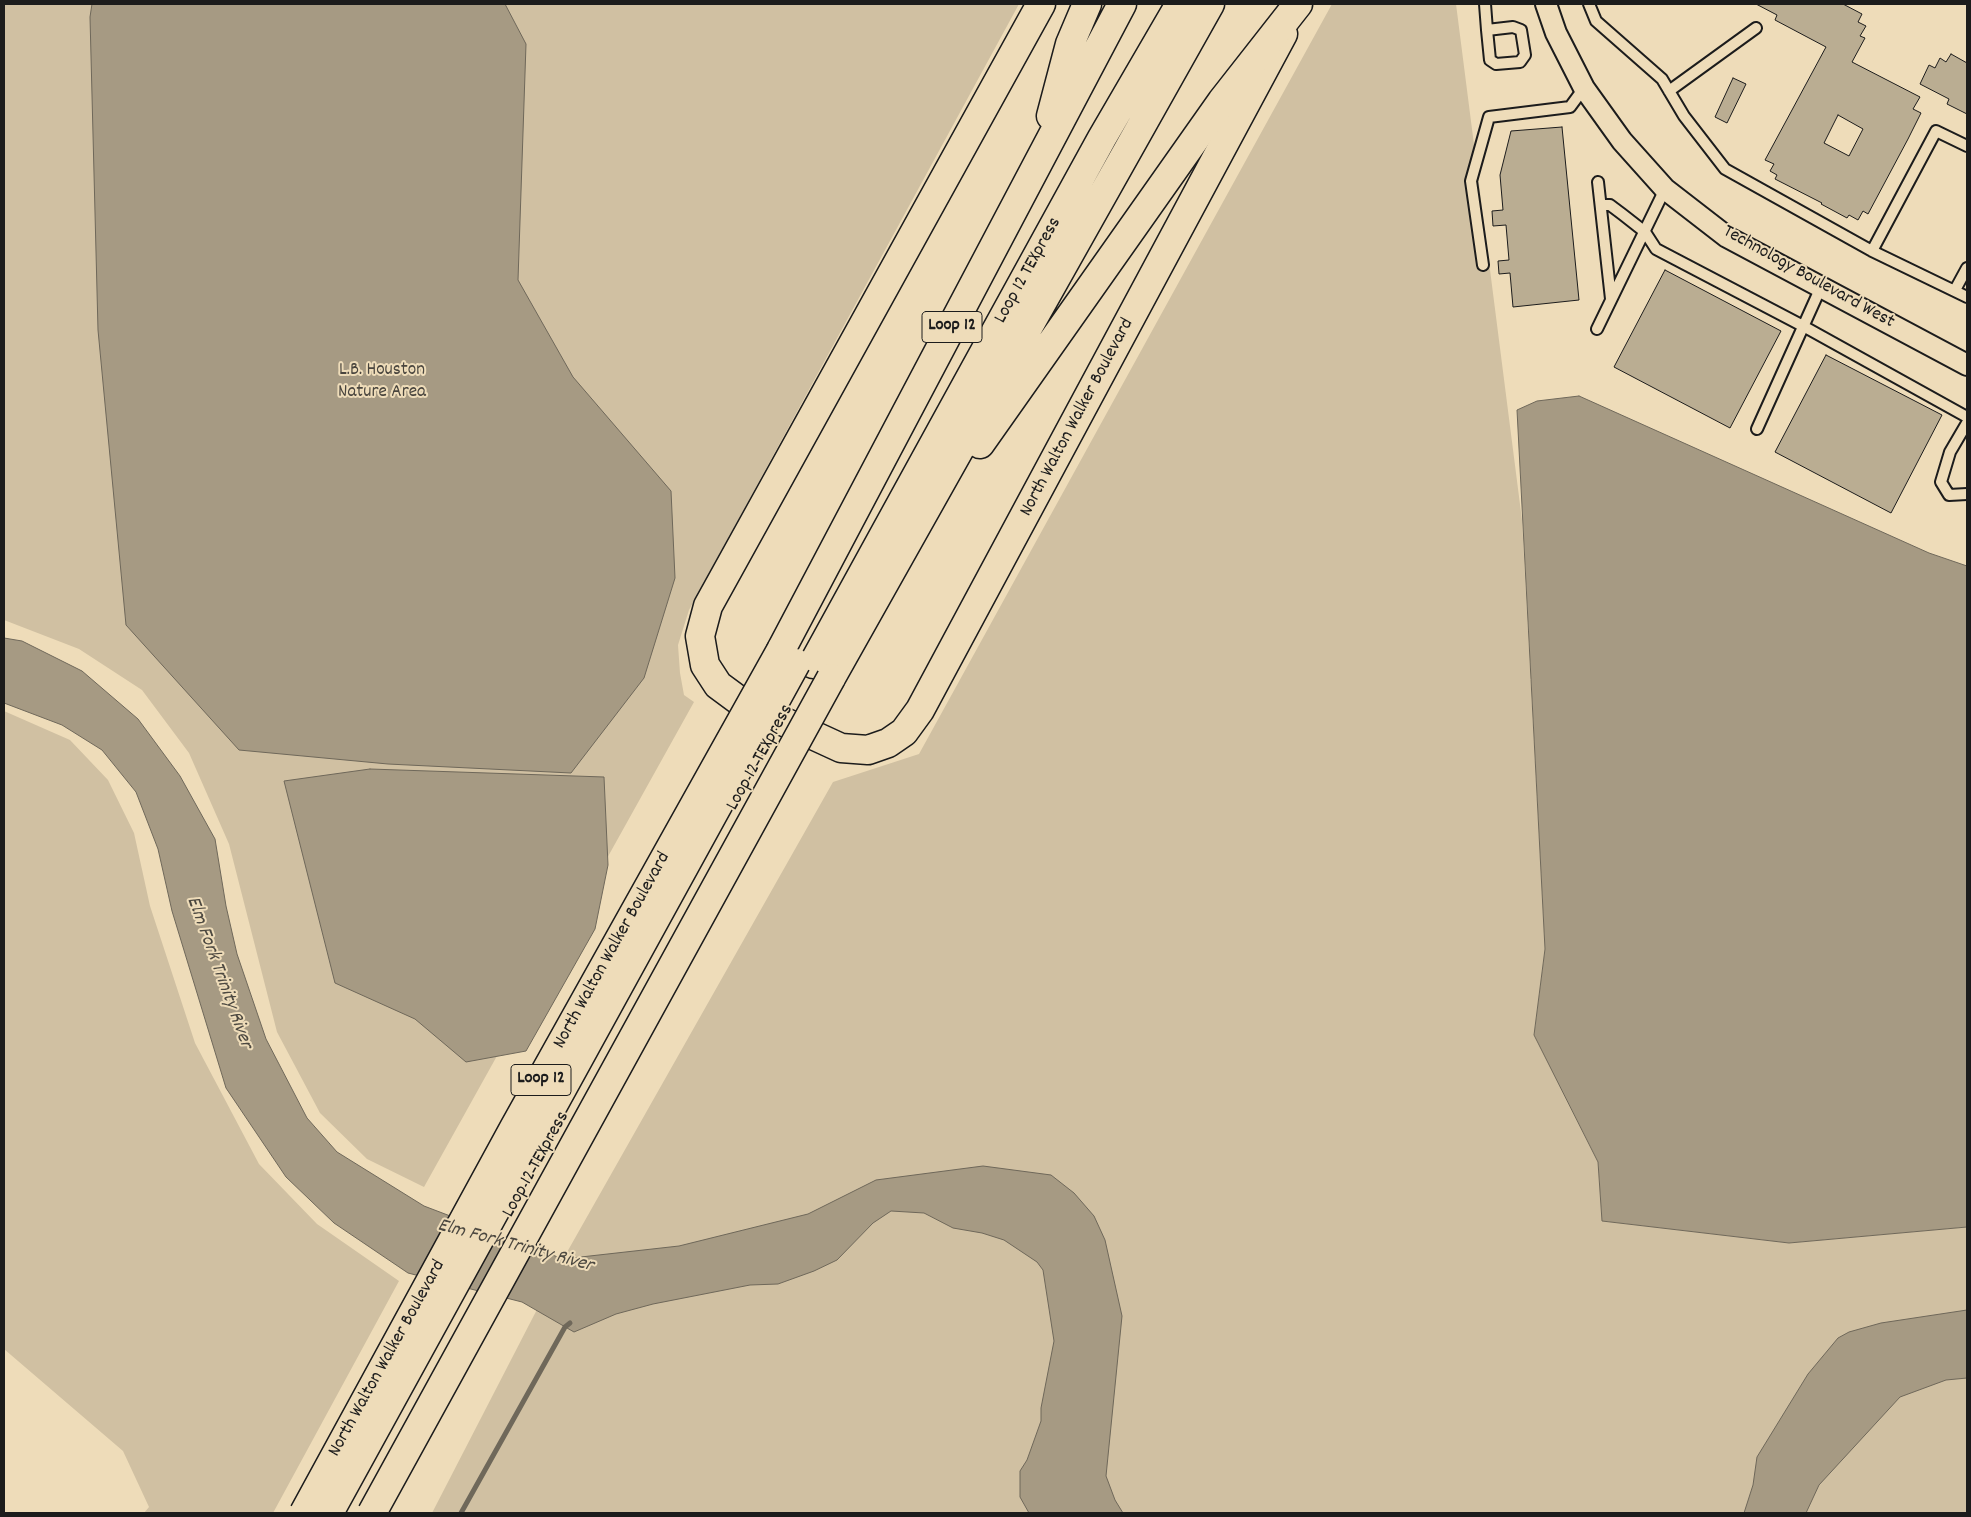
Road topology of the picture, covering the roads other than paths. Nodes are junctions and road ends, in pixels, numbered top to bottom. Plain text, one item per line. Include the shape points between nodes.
1 (1041, 4) edge
2 (1087, 4) edge
3 (1122, 4) edge
4 (1157, 4) edge
5 (1180, 4) edge
6 (1210, 4) edge
7 (1299, 4) edge
8 (1485, 4) edge
9 (1546, 4) edge
10 (1589, 4) edge
11 (1756, 28) dead end
12 (1487, 30) junction
13 (1584, 88) junction
14 (1669, 91) junction
15 (1096, 135) junction
16 (1967, 146) edge
17 (1038, 164) junction
18 (1598, 182) dead end
19 (1666, 190) junction
20 (1601, 206) junction
21 (1645, 232) junction
22 (1872, 250) junction
23 (1482, 265) dead end
24 (1967, 268) edge
25 (1821, 287) junction
26 (1955, 290) junction
27 (1967, 297) edge
28 (1611, 300) junction
29 (1803, 326) junction
30 (1597, 329) dead end
31 (1967, 364) edge
32 (1967, 417) edge
33 (1967, 423) edge
34 (1757, 429) dead end
35 (1967, 494) edge
36 (905, 548) junction
37 (806, 662) junction
38 (304, 1513) edge
39 (329, 1513) edge
40 (345, 1513) edge
41 (372, 1513) edge

1 - 7 main road, North Walton Walker Boulevard via 708,606 700,636 705,665 718,685 741,702 841,748 868,750 888,743 904,732 920,710
2 - 17 main road via 1070,44
3 - 17 main road, North Walton Walker Boulevard / Loop 12
4 - 15 main road, Loop 12 TEXpress
5 - 15 main road, Loop 12 TEXpress
6 - 36 main road, North Walton Walker Boulevard / Loop 12
7 - 36 main road via 1222,101
8 - 12 lane
9 - 13 street, Technology Boulevard West via 1556,33
10 - 14 lane via 1596,21 1662,79
11 - 14 lane
12 - 12 lane via 1490,60 1496,64 1520,62 1525,55 1521,30 1513,27
13 - 19 street, Technology Boulevard West via 1622,141
13 - 23 lane via 1570,107 1489,117 1471,181
14 - 22 lane via 1725,170
15 - 37 main road, Loop 12 TEXpress
16 - 22 lane via 1936,132
17 - 37 main road, North Walton Walker Boulevard / Loop 12
18 - 20 lane
19 - 21 lane
19 - 25 street, Technology Boulevard West via 1727,237
20 - 21 lane via 1610,206
20 - 28 lane
21 - 28 lane
21 - 29 lane via 1656,249
22 - 26 lane
24 - 26 lane
25 - 29 lane
25 - 31 street, Technology Boulevard West
26 - 27 lane
28 - 30 lane
29 - 32 lane
29 - 34 lane
33 - 35 lane via 1950,452 1941,482 1949,495
36 - 37 main road, North Walton Walker Boulevard / Loop 12
37 - 38 main road, North Walton Walker Boulevard / Loop 12, bridge via 509,1137
37 - 39 main road, Loop 12 TEXpress, bridge
37 - 40 main road, Loop 12 TEXpress
37 - 41 main road, North Walton Walker Boulevard / Loop 12, bridge

